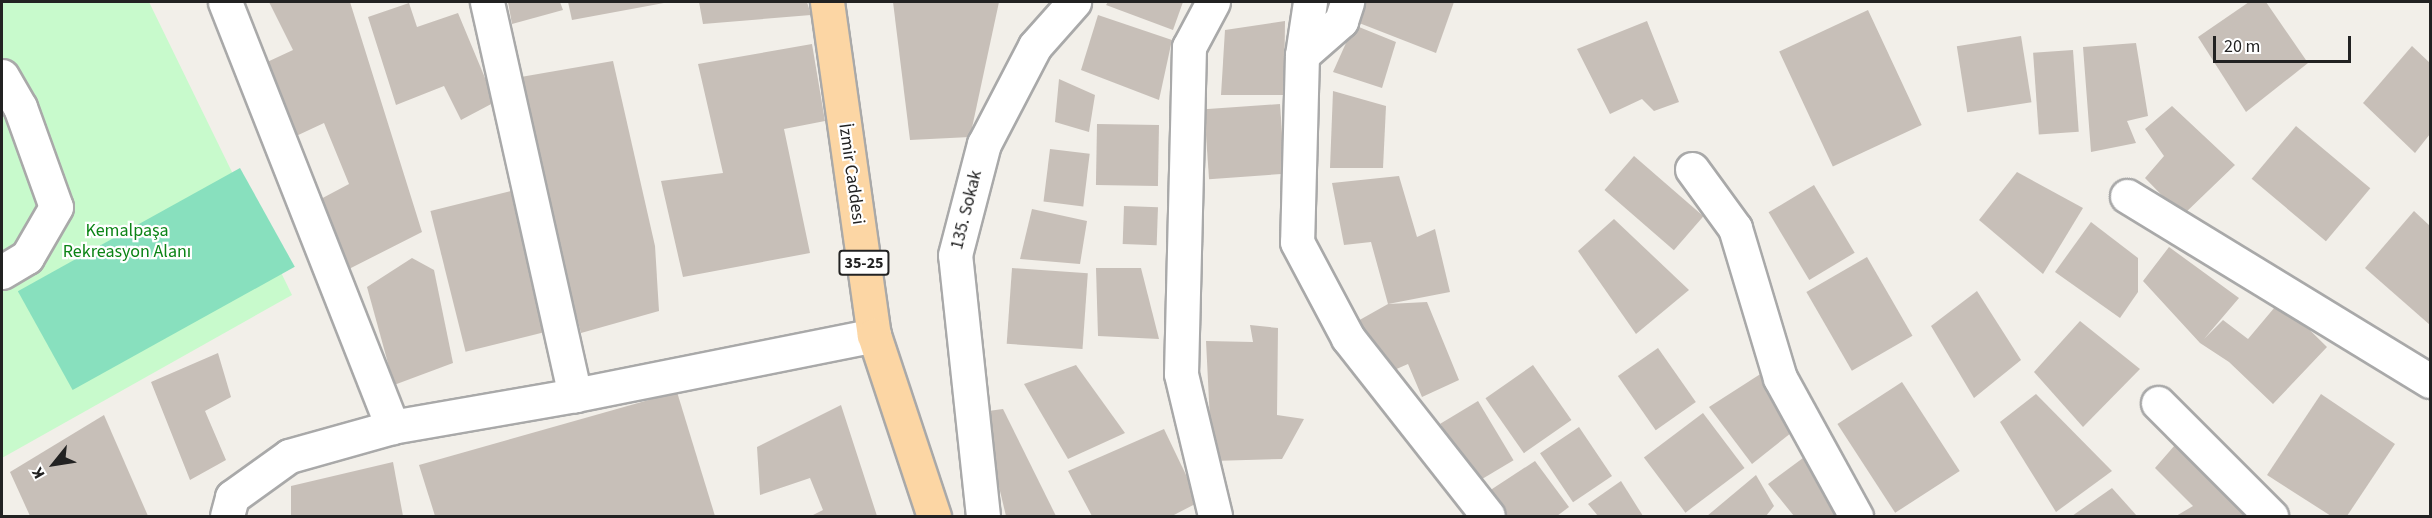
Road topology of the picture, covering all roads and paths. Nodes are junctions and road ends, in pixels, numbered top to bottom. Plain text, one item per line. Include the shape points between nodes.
1 (225, 2) edge
2 (487, 2) edge
3 (827, 2) edge
4 (1074, 2) edge
5 (1213, 2) edge
6 (1310, 2) edge
7 (1347, 2) edge
8 (1302, 55) junction
9 (2, 76) edge
10 (1692, 169) dead end
11 (2127, 196) dead end
12 (2, 272) edge
13 (874, 335) junction
14 (2430, 381) edge
15 (575, 395) junction
16 (2158, 403) dead end
17 (392, 427) junction
18 (227, 516) edge
19 (934, 516) edge
20 (983, 516) edge
21 (1215, 516) edge
22 (1488, 516) edge
23 (1856, 516) edge
24 (2271, 516) edge

1 - 17 street
2 - 15 street
3 - 13 main road, İzmir Caddesi / 35-25
4 - 20 street, 135. Sokak via 1035,46 984,144 955,255
5 - 21 street via 1189,47 1181,374
6 - 8 street
7 - 8 street via 1341,21
8 - 22 street via 1297,242 1348,338
9 - 12 street via 20,107 56,207 27,257
10 - 23 street via 1735,228 1780,378
11 - 14 street
13 - 15 street
13 - 19 main road, İzmir Caddesi / 35-25
15 - 17 street
16 - 24 street
17 - 18 street via 290,456 232,497

